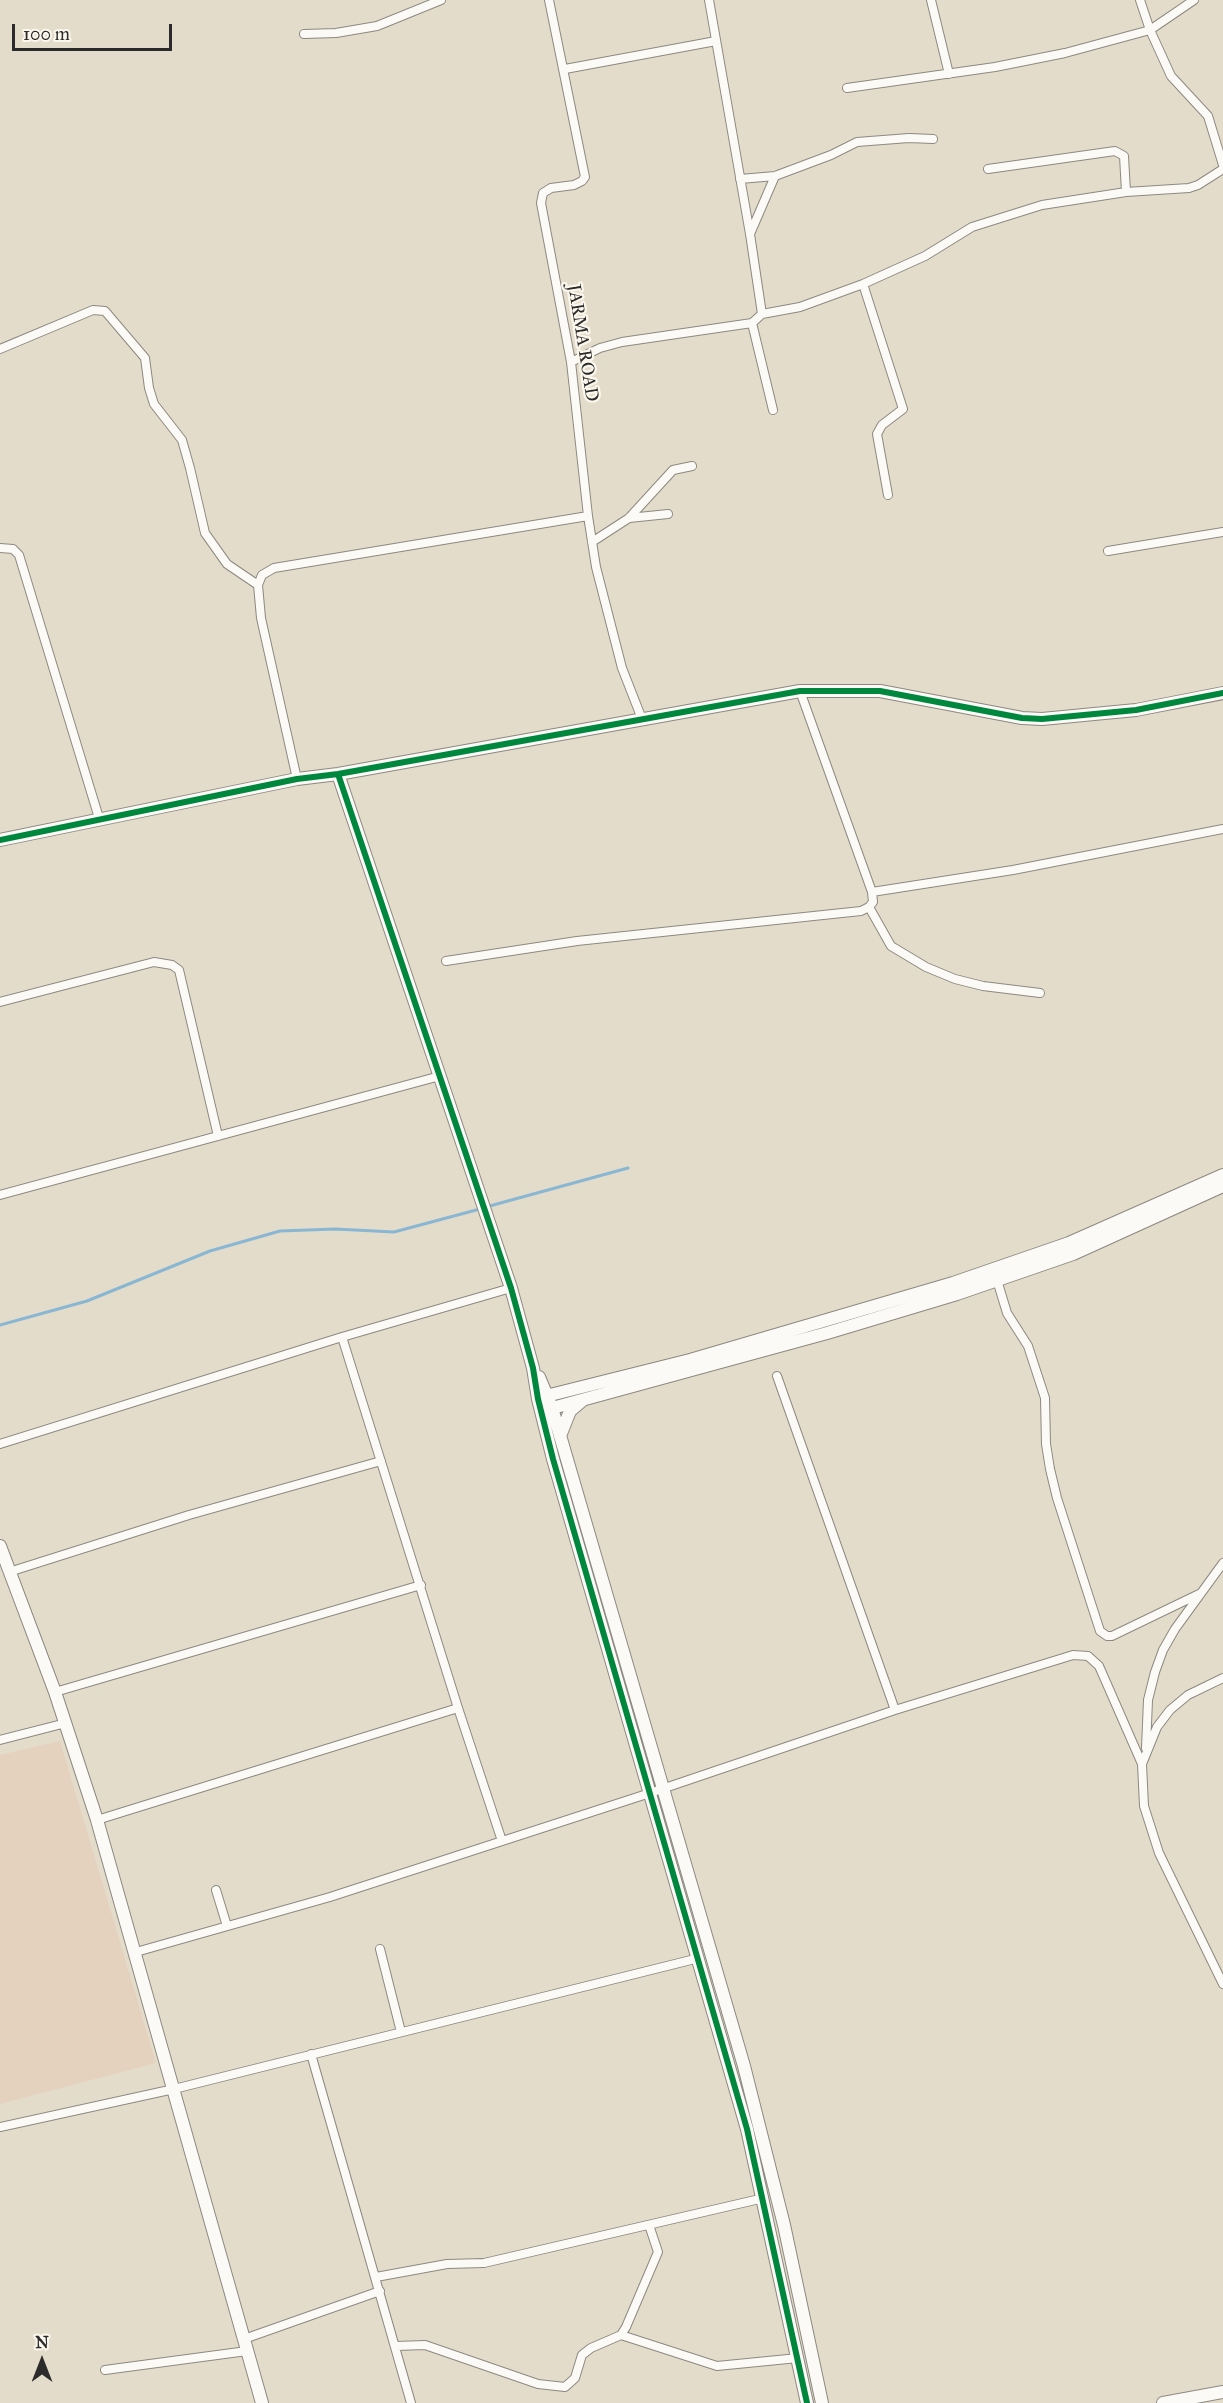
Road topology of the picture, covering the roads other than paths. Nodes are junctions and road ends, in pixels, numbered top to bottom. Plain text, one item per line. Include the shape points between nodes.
1 (441, 0) edge
2 (549, 0) edge
3 (709, 0) edge
4 (931, 0) edge
5 (1140, 0) edge
6 (1194, 0) edge
7 (429, 2) edge
8 (1150, 30) junction
9 (304, 34) dead end
10 (716, 41) junction
11 (565, 69) junction
12 (950, 74) junction
13 (847, 88) dead end
14 (933, 139) dead end
15 (1223, 167) edge
16 (988, 169) dead end
17 (775, 176) junction
18 (740, 179) junction
19 (1126, 192) junction
20 (750, 234) junction
21 (863, 284) junction
22 (762, 314) junction
23 (752, 323) junction
24 (0, 349) edge
25 (571, 362) junction
26 (773, 410) dead end
27 (692, 466) dead end
28 (888, 495) dead end
29 (668, 514) dead end
30 (588, 516) junction
31 (628, 518) junction
32 (1223, 532) edge
33 (592, 542) junction
34 (0, 548) edge
35 (1108, 551) dead end
36 (258, 585) junction
37 (800, 691) junction
38 (1223, 693) edge
39 (642, 719) junction
40 (338, 774) junction
41 (297, 779) junction
42 (99, 818) junction
43 (1223, 829) edge
44 (0, 840) edge
45 (872, 892) junction
46 (869, 907) junction
47 (446, 961) dead end
48 (1040, 993) dead end
49 (0, 1002) edge
50 (440, 1076) junction
51 (218, 1136) junction
52 (1223, 1175) edge
53 (1223, 1186) edge
54 (0, 1195) edge
55 (997, 1280) junction
56 (511, 1288) junction
57 (342, 1337) junction
58 (536, 1372) junction
59 (777, 1376) dead end
60 (584, 1392) junction
61 (544, 1403) junction
62 (560, 1436) junction
63 (0, 1444) edge
64 (381, 1461) junction
65 (0, 1546) edge
66 (1223, 1563) edge
67 (9, 1572) junction
68 (421, 1585) junction
69 (1199, 1594) junction
70 (1223, 1678) edge
71 (55, 1692) junction
72 (458, 1708) junction
73 (895, 1710) junction
74 (66, 1723) junction
75 (0, 1740) edge
76 (1146, 1750) junction
77 (1142, 1764) junction
78 (662, 1789) junction
79 (650, 1793) junction
80 (97, 1820) junction
81 (502, 1841) junction
82 (216, 1890) dead end
83 (227, 1926) junction
84 (380, 1949) dead end
85 (136, 1952) junction
86 (699, 1958) junction
87 (1221, 1973) edge
88 (1223, 1984) edge
89 (401, 2032) junction
90 (311, 2054) junction
91 (174, 2089) junction
92 (0, 2127) edge
93 (764, 2198) junction
94 (649, 2225) junction
95 (376, 2277) junction
96 (380, 2291) junction
97 (621, 2335) junction
98 (246, 2345) junction
99 (396, 2346) junction
100 (798, 2358) junction
101 (105, 2370) dead end
102 (1223, 2392) edge
103 (262, 2403) edge
104 (411, 2403) edge
105 (807, 2403) edge
106 (822, 2403) edge
107 (1163, 2403) edge

1 - 7 street
2 - 11 street, JARMA ROAD
3 - 10 street
4 - 12 street
5 - 8 street
6 - 8 street
7 - 9 street via 377,26
8 - 12 street via 1065,53
8 - 15 street via 1171,76 1208,116
10 - 11 street
10 - 18 street
11 - 25 street, JARMA ROAD via 585,177 574,185 551,188 543,193 541,203
12 - 13 street
14 - 17 street via 857,142
15 - 19 street via 1189,188
16 - 19 street via 1114,151 1124,156
17 - 18 street
17 - 20 street
18 - 20 street
19 - 21 street via 1042,205 972,227 925,256
20 - 22 street
21 - 22 street via 800,307
21 - 28 street via 903,409 882,425 877,434
22 - 23 street
23 - 25 street via 622,342
23 - 26 street
24 - 36 street via 93,310 105,311 145,358 154,404 182,440 205,533 227,564
25 - 30 street, JARMA ROAD
27 - 31 street via 673,470
29 - 31 street
30 - 33 street, JARMA ROAD
30 - 36 street via 274,567 262,575
31 - 33 street
32 - 35 street
33 - 39 street, JARMA ROAD via 622,668
34 - 42 street via 13,549 19,555
36 - 41 street via 261,618
37 - 38 street via 880,691 1042,719 1136,710
37 - 39 street
37 - 45 street
39 - 40 street
40 - 41 street
40 - 50 street
41 - 42 street
42 - 44 street
43 - 45 street via 1013,870
45 - 46 street
46 - 47 street via 577,941
46 - 48 street via 891,946 926,967 983,986
49 - 51 street via 154,962 172,965 179,970
50 - 51 street
50 - 56 street
51 - 54 street
52 - 60 street via 1069,1243 953,1283
53 - 55 street via 1073,1254
55 - 60 street via 827,1333
55 - 69 street via 1007,1313 1028,1346 1045,1398 1050,1469 1101,1631 1112,1636
56 - 57 street
56 - 58 street
57 - 63 street
57 - 64 street
58 - 60 street via 553,1386
58 - 61 street
59 - 73 street
60 - 61 street
60 - 62 street via 570,1411
61 - 62 street
61 - 79 street via 553,1459
62 - 78 street
64 - 67 street via 189,1515
64 - 68 street
65 - 67 street
66 - 69 street
67 - 71 street
68 - 71 street
68 - 72 street
69 - 76 street via 1174,1629 1155,1672
70 - 76 street via 1188,1695 1170,1710
71 - 74 street
72 - 80 street
72 - 81 street
73 - 77 street via 1081,1654 1099,1666
73 - 78 street
74 - 75 street
74 - 80 street
76 - 77 street
77 - 87 street via 1144,1806 1159,1853
78 - 79 street
78 - 106 street via 759,2123
79 - 81 street
79 - 86 street
80 - 85 street
81 - 83 street
82 - 83 street
83 - 85 street
84 - 89 street
85 - 91 street
86 - 89 street
86 - 93 street
87 - 88 street
89 - 90 street
90 - 91 street
90 - 95 street
91 - 92 street
91 - 98 street
93 - 94 street
93 - 100 street
94 - 95 street via 484,2263 447,2264
94 - 97 street via 658,2252
95 - 96 street
96 - 98 street
96 - 99 street
97 - 99 street via 582,2355 575,2378 565,2386 538,2384 425,2345
97 - 100 street via 717,2366
98 - 101 street
98 - 103 street
99 - 104 street
100 - 105 street
102 - 107 street

